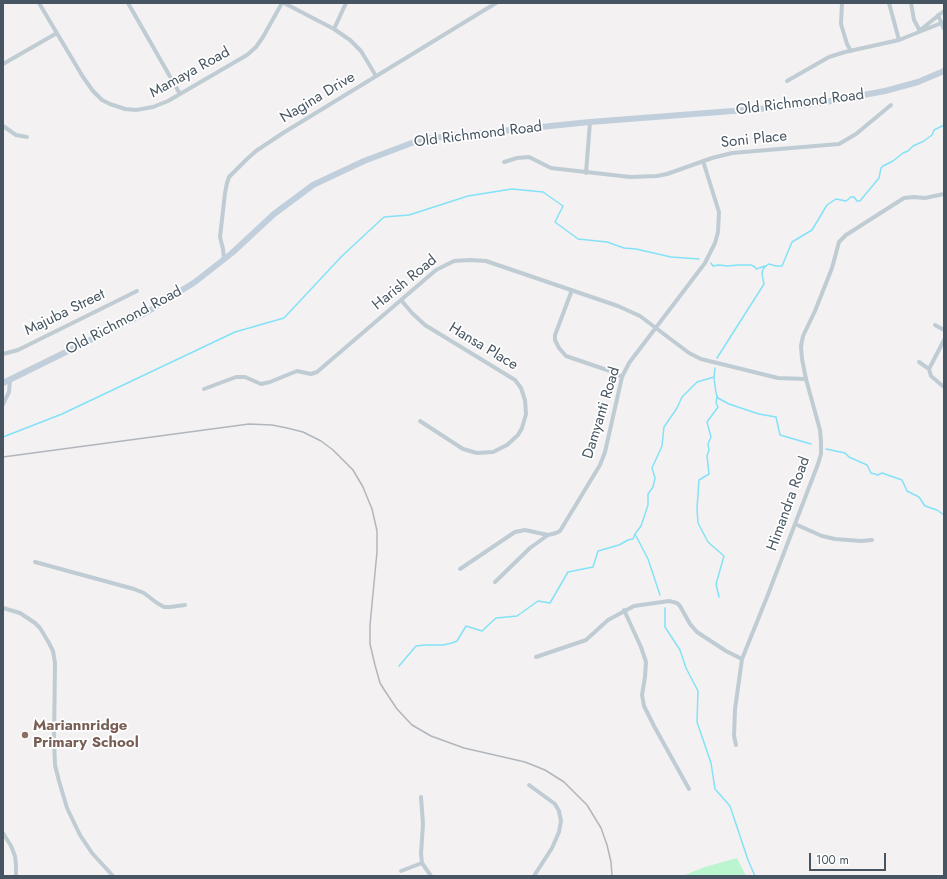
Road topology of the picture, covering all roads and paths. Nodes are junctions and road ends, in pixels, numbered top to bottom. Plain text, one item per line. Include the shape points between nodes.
1 (39, 3) edge
2 (128, 3) edge
3 (283, 3) edge
4 (346, 3) edge
5 (496, 3) edge
6 (842, 3) edge
7 (889, 3) edge
8 (911, 3) edge
9 (944, 11) edge
10 (938, 15) junction
11 (943, 22) edge
12 (334, 29) junction
13 (944, 29) edge
14 (920, 31) junction
15 (57, 33) junction
16 (900, 40) junction
17 (851, 51) junction
18 (3, 64) edge
19 (944, 72) edge
20 (376, 76) junction
21 (787, 81) dead end
22 (180, 94) junction
23 (892, 105) dead end
24 (590, 122) junction
25 (3, 126) edge
26 (27, 137) dead end
27 (703, 161) junction
28 (504, 162) dead end
29 (586, 172) junction
30 (944, 194) edge
31 (224, 260) junction
32 (572, 290) junction
33 (137, 291) dead end
34 (401, 300) junction
35 (935, 325) dead end
36 (656, 327) junction
37 (944, 330) edge
38 (944, 340) edge
39 (3, 354) edge
40 (919, 362) dead end
41 (929, 369) junction
42 (622, 377) junction
43 (10, 379) junction
44 (806, 379) junction
45 (3, 383) edge
46 (944, 388) edge
47 (204, 389) dead end
48 (3, 404) edge
49 (420, 422) dead end
50 (795, 524) junction
51 (548, 535) junction
52 (872, 540) dead end
53 (34, 562) dead end
54 (460, 569) dead end
55 (495, 582) dead end
56 (185, 605) dead end
57 (3, 608) edge
58 (624, 610) junction
59 (536, 657) dead end
60 (742, 659) junction
61 (736, 745) dead end
62 (529, 785) dead end
63 (689, 789) dead end
64 (421, 797) dead end
65 (3, 833) edge
66 (422, 863) junction
67 (401, 871) dead end
68 (16, 876) edge
69 (113, 876) edge
70 (431, 876) edge
71 (534, 876) edge

1 - 15 street, Mamaya Road
2 - 22 street
3 - 12 street
3 - 22 street, Mamaya Road via 256,47
4 - 12 street
5 - 20 street, Nagina Drive
6 - 17 street via 841,24
7 - 16 street
8 - 14 street via 914,20
9 - 10 street
10 - 11 street
10 - 14 street
11 - 13 street
11 - 14 street
12 - 20 street via 361,51
14 - 16 street
15 - 18 street
15 - 22 street, Mamaya Road via 83,78 102,100 110,104 125,109 144,110
16 - 17 street
17 - 21 street via 829,57
19 - 24 street, Old Richmond Road via 885,91 797,106
20 - 31 street, Nagina Drive via 256,151 230,177 224,193 220,238
23 - 27 street, Soni Place via 856,134 839,144 723,154
24 - 29 street
24 - 31 street, Old Richmond Road via 432,138 399,147 313,185 274,214
25 - 26 street via 16,135
27 - 29 street, Soni Place via 667,174 643,177 630,178
27 - 36 street, Damyanti Road via 719,212 718,232 705,263
28 - 29 street, Soni Place via 529,157 551,168
30 - 44 street, Himandra Road via 925,198 904,198 846,236 837,246 834,265 804,331 801,346
31 - 43 street, Old Richmond Road via 149,311
32 - 34 street, Harish Road via 486,261 462,260 446,264 436,270
32 - 36 street, Harish Road via 618,306
32 - 42 street via 555,335 558,348 566,356
33 - 39 street, Majuba Street via 18,350
34 - 47 street, Harish Road via 313,374 297,371 261,384 245,377 236,377
34 - 49 street, Hansa Place via 425,325 515,380 526,400 524,421 518,435 507,445 493,452 477,453 463,449
35 - 37 street
36 - 42 street, Damyanti Road
36 - 44 street via 689,353 701,359 778,378
38 - 41 street
40 - 41 street
41 - 46 street via 931,376
42 - 51 street, Damyanti Road via 603,458 560,531
43 - 45 street, Old Richmond Road
43 - 48 street via 9,392
44 - 50 street, Himandra Road via 820,430 821,454
50 - 52 street via 835,539
50 - 60 street, Himandra Road
51 - 54 street via 530,530 514,532
51 - 55 street, Damyanti Road via 530,548
53 - 56 street via 134,588 164,607
57 - 69 street via 20,613 35,623 50,643 55,663 54,748 60,786 69,814 80,835
58 - 59 street via 608,620 586,640
58 - 60 street via 651,603 673,602 680,606 697,632
58 - 63 street via 646,662 642,695 644,706
60 - 61 street, Himandra Road via 734,709
62 - 71 street via 555,804 561,820 552,848
64 - 66 street
65 - 68 street via 15,856
66 - 67 street
66 - 70 street

